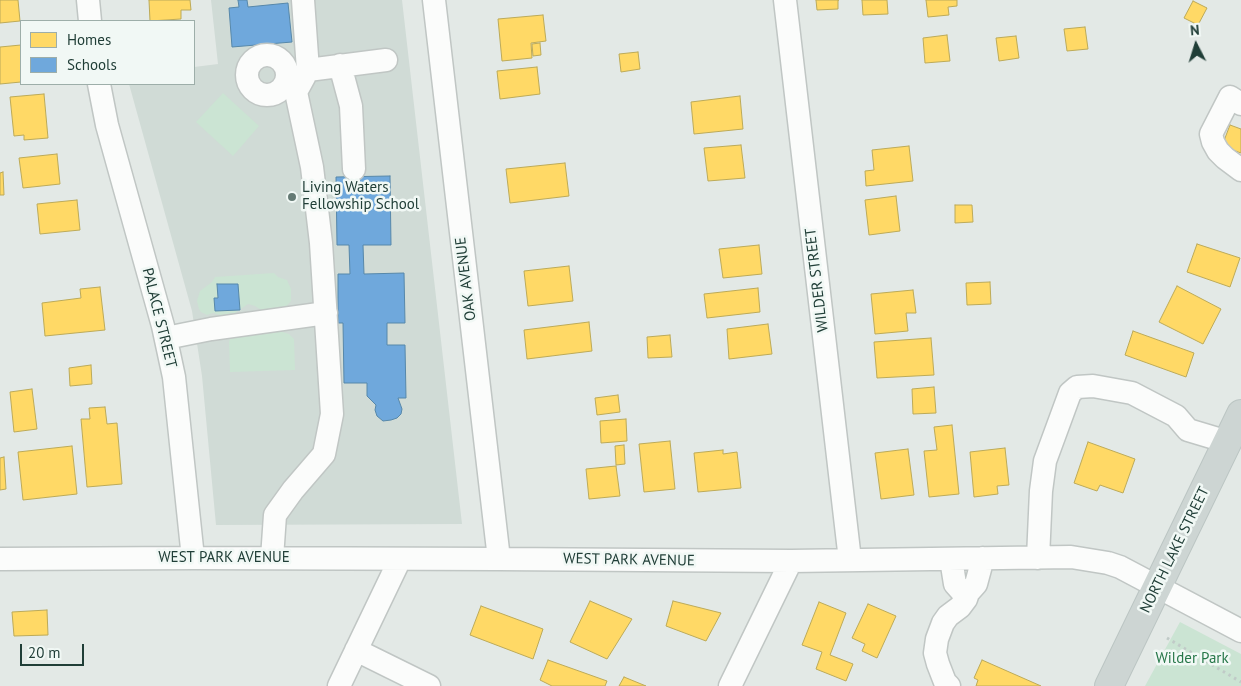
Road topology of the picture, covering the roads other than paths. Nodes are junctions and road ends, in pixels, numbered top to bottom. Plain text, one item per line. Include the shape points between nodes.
1 (88, 0) edge
2 (303, 0) edge
3 (434, 0) edge
4 (785, 0) edge
5 (90, 20) edge
6 (386, 60) dead end
7 (340, 65) junction
8 (308, 70) junction
9 (99, 85) edge
10 (1241, 104) edge
11 (354, 169) dead end
12 (1241, 170) edge
13 (326, 313) junction
14 (166, 338) junction
15 (1241, 414) edge
16 (1228, 442) junction
17 (193, 558) junction
18 (272, 558) junction
19 (983, 558) junction
20 (1038, 558) junction
21 (0, 559) edge
22 (400, 559) junction
23 (499, 559) junction
24 (951, 559) junction
25 (850, 560) junction
26 (791, 561) junction
27 (1158, 587) junction
28 (968, 593) junction
29 (1241, 630) edge
30 (356, 650) junction
31 (339, 686) edge
32 (429, 686) edge
33 (730, 686) edge
34 (950, 686) edge
35 (1110, 686) edge

1 - 5 street
2 - 8 street
3 - 23 street, OAK AVENUE
4 - 25 street, WILDER STREET
6 - 7 street
7 - 8 street
7 - 11 street via 351,106
8 - 13 street via 291,88 312,167 322,243
9 - 14 street, PALACE STREET via 107,125
10 - 12 street via 1230,97 1211,134 1218,151
13 - 14 street
13 - 18 street via 332,414 324,454 276,515
14 - 17 street, PALACE STREET via 174,377
15 - 16 main road, NORTH LAKE STREET
16 - 20 street via 1188,430 1176,416 1132,393 1093,386 1077,387 1070,393 1045,461
16 - 27 main road, NORTH LAKE STREET
17 - 18 street, WEST PARK AVENUE
17 - 21 street, WEST PARK AVENUE
18 - 22 street, WEST PARK AVENUE
19 - 20 street, WEST PARK AVENUE
19 - 24 street, WEST PARK AVENUE
19 - 28 street via 976,584
20 - 27 street, WEST PARK AVENUE via 1071,557 1108,563
22 - 23 street, WEST PARK AVENUE
22 - 30 street
23 - 26 street, WEST PARK AVENUE
24 - 25 street, WEST PARK AVENUE
24 - 28 street via 955,584 963,593
25 - 26 street, WEST PARK AVENUE
26 - 33 street
27 - 29 street, WEST PARK AVENUE
27 - 35 main road, NORTH LAKE STREET
28 - 34 street via 960,607 943,623 937,639 935,653 938,664
30 - 31 street
30 - 32 street

